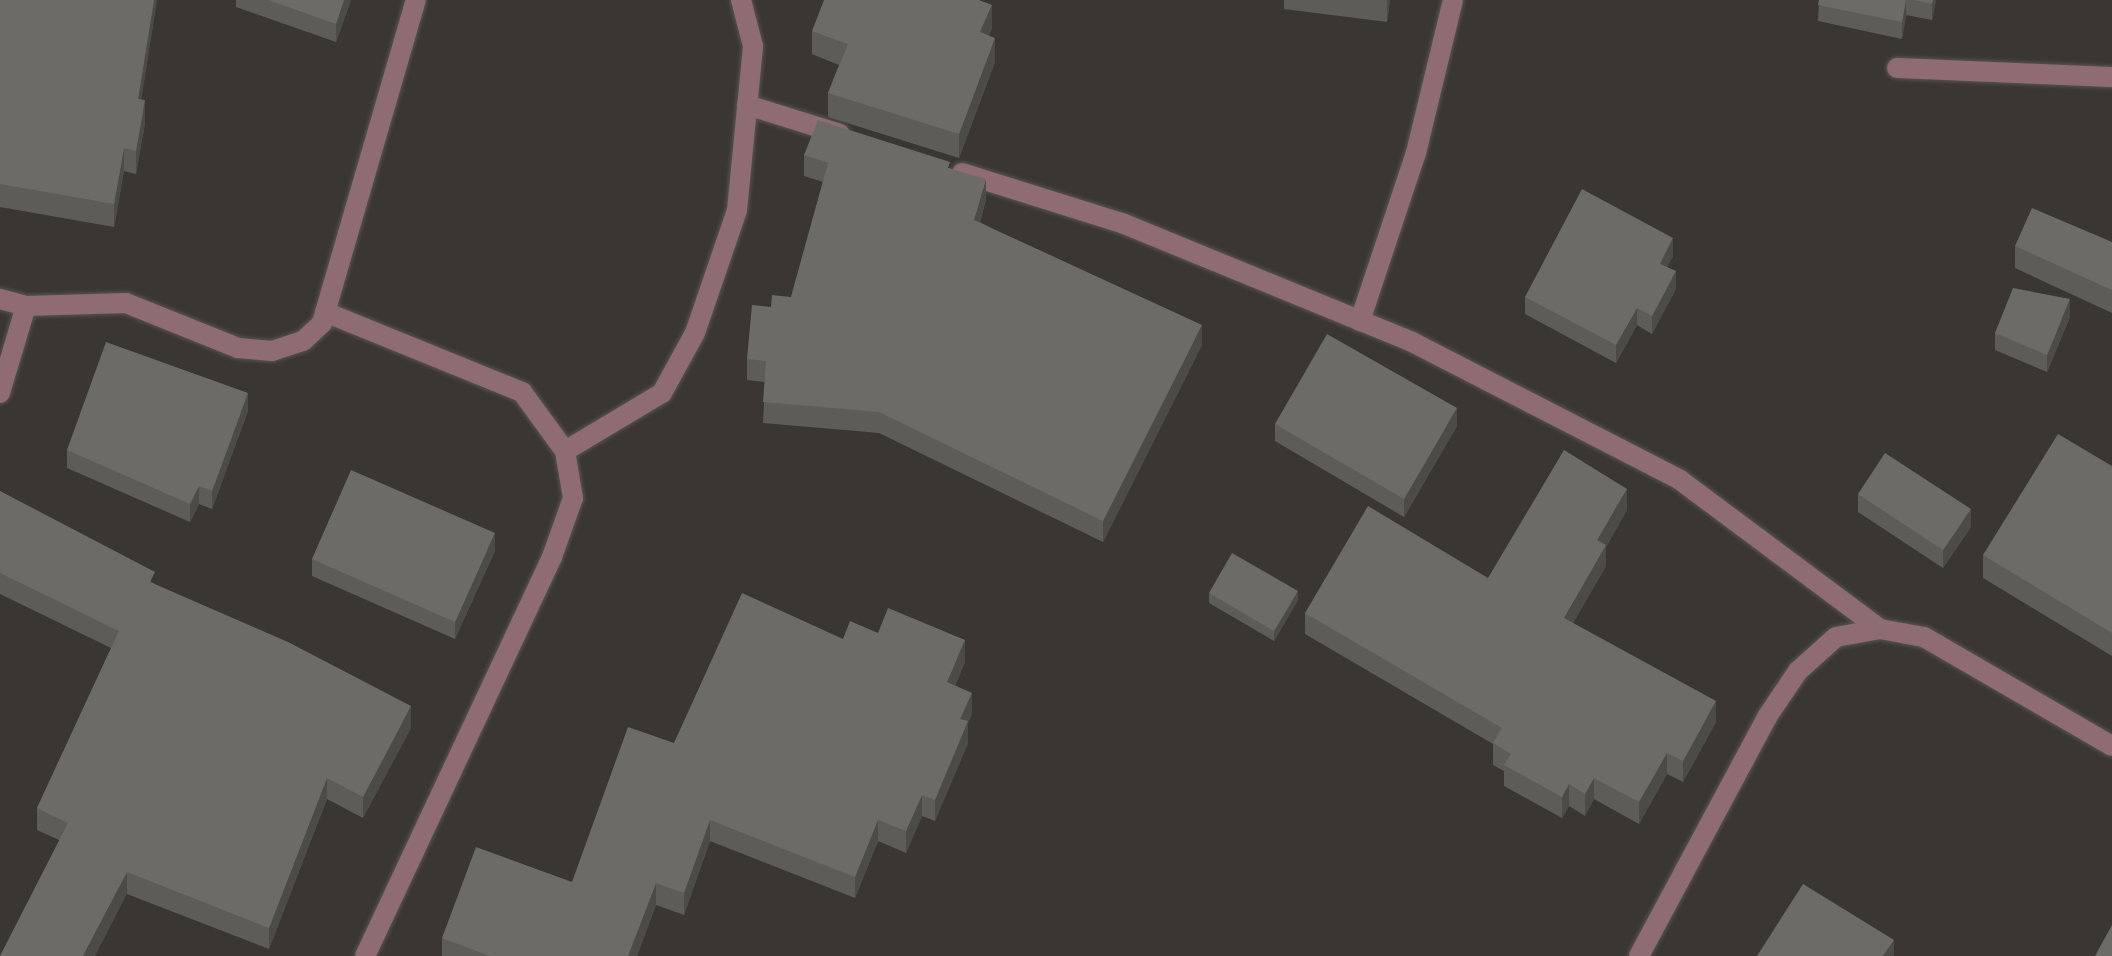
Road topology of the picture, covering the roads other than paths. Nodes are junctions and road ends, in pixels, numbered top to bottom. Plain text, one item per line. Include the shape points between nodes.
1 (416, 0) edge
2 (741, 0) edge
3 (1453, 0) edge
4 (1897, 68) dead end
5 (2112, 77) edge
6 (747, 105) junction
7 (867, 143) edge
8 (942, 167) edge
9 (0, 299) edge
10 (26, 306) junction
11 (325, 312) junction
12 (1360, 321) junction
13 (0, 393) edge
14 (565, 451) junction
15 (1880, 629) junction
16 (2112, 746) edge
17 (365, 956) edge
18 (1639, 956) edge

1 - 11 street
2 - 6 street via 753,46
3 - 12 street via 1416,153
4 - 5 street
6 - 7 street
6 - 14 street via 737,210 695,333 662,393
8 - 12 street via 1122,223
9 - 10 street
10 - 11 street via 126,303 238,348 272,351 303,341
10 - 13 street
11 - 14 street via 522,392
12 - 15 street via 1412,342 1680,480
14 - 17 street via 573,498 552,557
15 - 16 street via 1924,637
15 - 18 street via 1836,637 1798,671 1767,717

